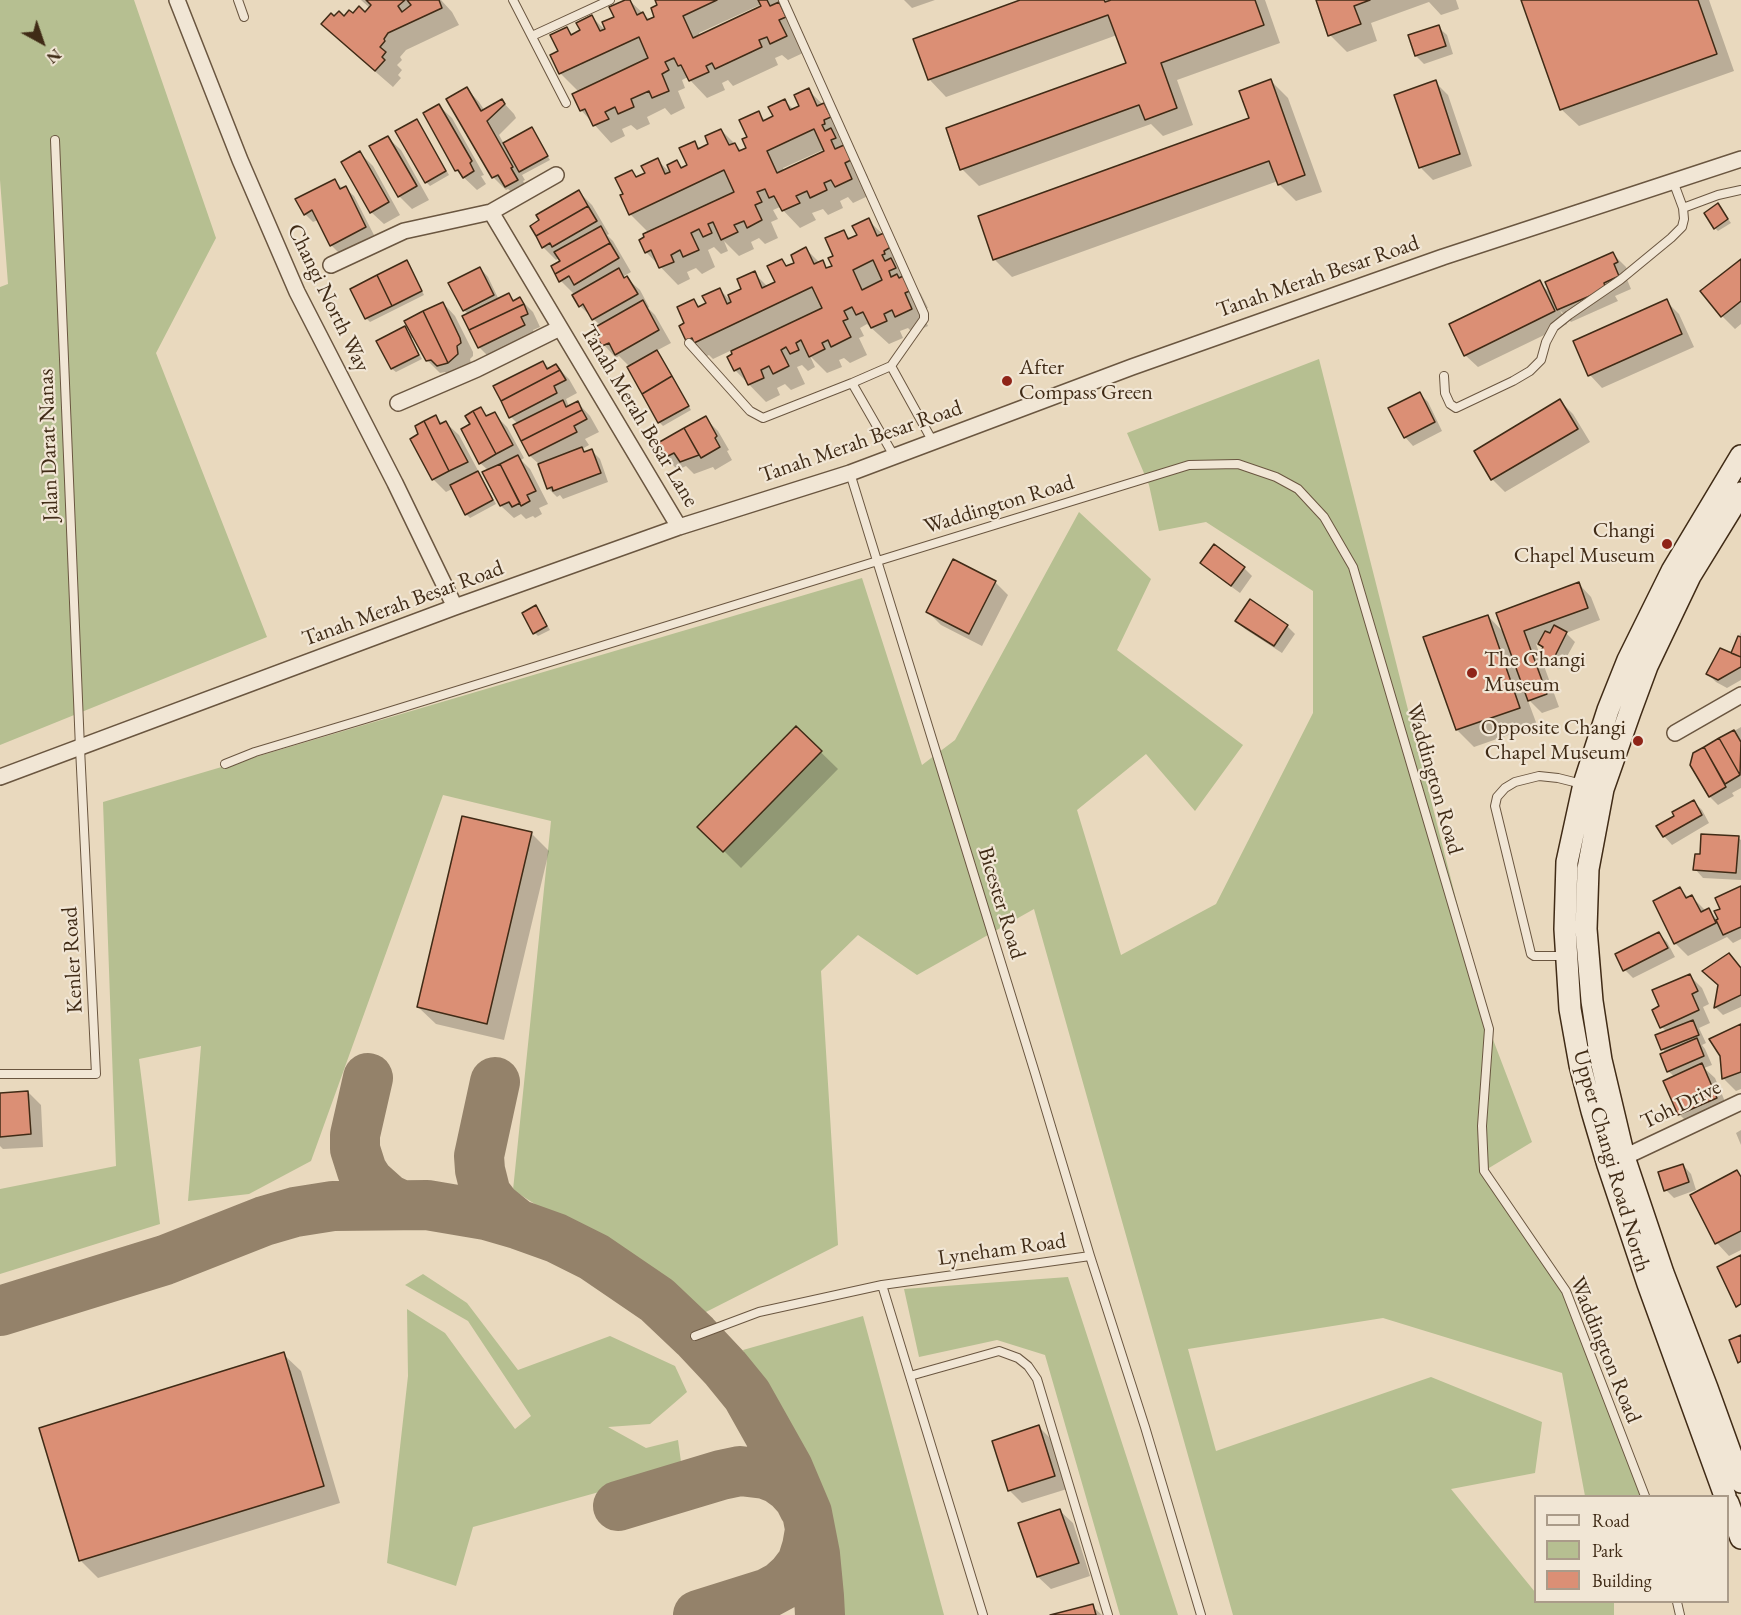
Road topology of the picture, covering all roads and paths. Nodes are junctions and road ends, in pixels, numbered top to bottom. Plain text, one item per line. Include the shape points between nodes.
1 (177, 0) edge
2 (238, 0) edge
3 (513, 0) edge
4 (610, 0) edge
5 (783, 0) edge
6 (244, 16) dead end
7 (532, 36) junction
8 (566, 103) dead end
9 (55, 140) dead end
10 (1741, 159) edge
11 (556, 175) dead end
12 (1673, 181) junction
13 (1741, 190) edge
14 (1683, 208) junction
15 (491, 212) junction
16 (331, 266) dead end
17 (560, 328) junction
18 (689, 343) dead end
19 (891, 366) junction
20 (1444, 376) dead end
21 (852, 383) junction
22 (399, 403) dead end
23 (933, 441) junction
24 (894, 456) junction
25 (1741, 456) edge
26 (849, 473) junction
27 (1741, 493) edge
28 (679, 527) junction
29 (877, 560) junction
30 (455, 607) junction
31 (1741, 695) edge
32 (1675, 734) dead end
33 (80, 748) junction
34 (225, 764) dead end
35 (0, 777) edge
36 (1584, 784) junction
37 (1567, 956) junction
38 (0, 1074) edge
39 (1741, 1101) edge
40 (1616, 1161) junction
41 (1090, 1256) junction
42 (882, 1285) junction
43 (696, 1336) dead end
44 (910, 1376) junction
45 (1741, 1482) edge
46 (1644, 1495) edge
47 (1725, 1495) edge
48 (1729, 1506) edge
49 (1741, 1538) edge
50 (983, 1615) edge
51 (1108, 1615) edge
52 (1201, 1615) edge

1 - 30 street, Changi North Way via 297,292
2 - 6 lane
3 - 7 lane
4 - 7 lane
5 - 19 lane via 924,314 917,331
7 - 8 lane
9 - 33 lane, Jalan Darat Nanas
10 - 12 street, Tanah Merah Besar Road
11 - 15 street
12 - 14 lane
12 - 23 street, Tanah Merah Besar Road via 1443,257
13 - 14 lane
14 - 20 lane via 1682,227 1671,238 1554,327 1541,360 1530,371 1456,408 1445,393
15 - 16 street via 404,231
15 - 17 street, Tanah Merah Besar Lane
17 - 22 street, Tanah Merah Besar Lane
17 - 28 street, Tanah Merah Besar Lane
18 - 21 lane via 750,411 763,418
19 - 21 lane
19 - 23 lane
21 - 24 lane
23 - 24 street, Tanah Merah Besar Road
24 - 26 street, Tanah Merah Besar Road
25 - 36 street, Upper Changi Road North via 1672,571 1641,632 1608,710
26 - 28 street, Tanah Merah Besar Road
26 - 29 lane, Bicester Road
27 - 40 street, Upper Changi Road North via 1690,576 1647,666 1603,789 1588,869 1586,929 1592,1001
28 - 30 street, Tanah Merah Besar Road
29 - 34 lane, Waddington Road
29 - 41 lane, Bicester Road
29 - 46 lane, Waddington Road via 1189,465 1238,464 1276,477 1298,489 1324,517 1353,567 1489,1029 1482,1126 1484,1171 1566,1291
30 - 33 street, Tanah Merah Besar Road
31 - 32 street
33 - 35 street, Tanah Merah Besar Road
33 - 38 lane, Kenler Road via 96,1074
36 - 37 street, Upper Changi Road North via 1567,862
36 - 37 lane via 1539,776 1505,788 1495,806 1531,954
37 - 40 street, Upper Changi Road North via 1570,1009 1580,1065
39 - 40 street, Toh Drive
40 - 45 street, Upper Changi Road North via 1663,1273
40 - 47 street, Upper Changi Road North via 1648,1284
41 - 42 lane, Lyneham Road
41 - 52 lane, Lyneham Road
42 - 43 lane, Lyneham Road via 759,1312
42 - 44 lane
44 - 50 lane
44 - 51 lane via 999,1351 1028,1366 1037,1379
48 - 49 street

